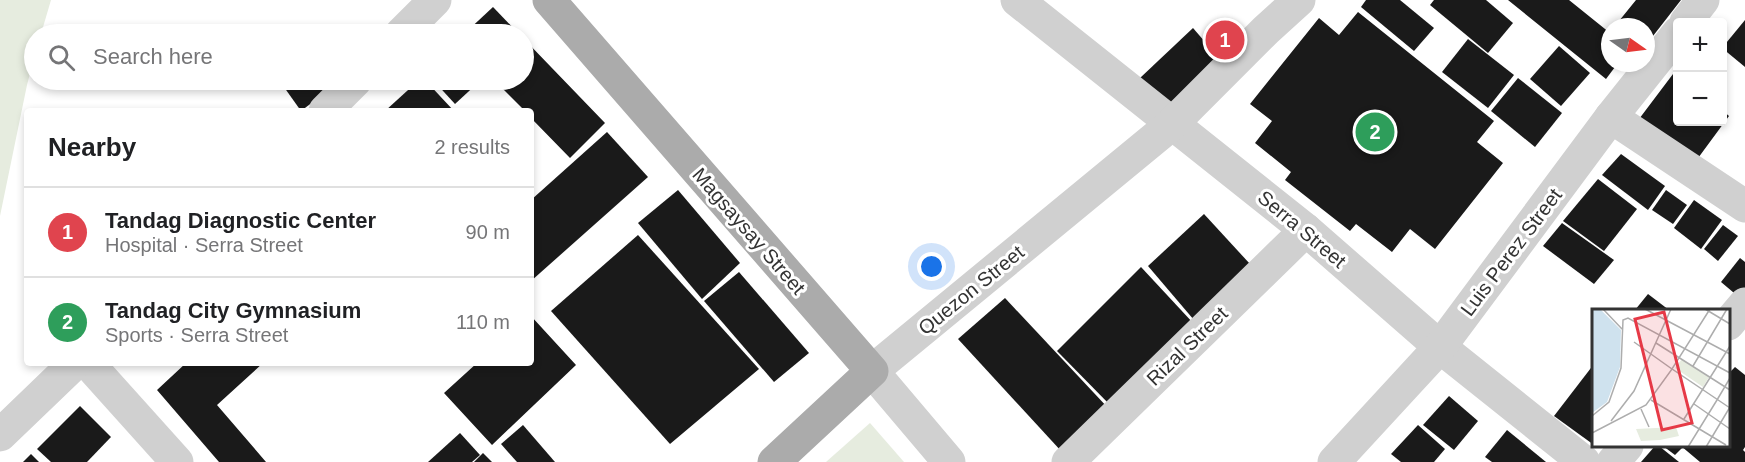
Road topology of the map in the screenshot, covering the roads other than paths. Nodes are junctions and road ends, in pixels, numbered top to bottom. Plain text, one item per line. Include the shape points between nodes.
1 (435, 0) edge
2 (549, 0) edge
3 (1017, 0) edge
4 (1299, 0) edge
5 (1703, 0) edge
6 (1689, 18) edge
7 (411, 24) edge
8 (1673, 38) edge
9 (346, 90) edge
10 (328, 108) edge
11 (1611, 117) junction
12 (1172, 124) junction
13 (1745, 206) edge
14 (1306, 230) junction
15 (1745, 304) edge
16 (1730, 322) edge
17 (1440, 347) junction
18 (72, 366) edge
19 (91, 366) edge
20 (872, 371) junction
21 (0, 435) edge
22 (1626, 447) edge
23 (177, 462) edge
24 (774, 462) edge
25 (949, 462) edge
26 (1068, 462) edge
27 (1334, 462) edge
28 (1584, 462) edge
29 (1613, 462) edge

1 - 7 street
2 - 20 main road, Magsaysay Street
3 - 12 street, Serra Street
4 - 12 street, Quezon Street
5 - 6 street
8 - 11 street, Luis Perez Street
9 - 10 street
11 - 13 street
11 - 17 street, Luis Perez Street
12 - 14 street, Serra Street
12 - 20 street, Quezon Street
14 - 17 street, Serra Street
14 - 26 street, Rizal Street
15 - 16 street
17 - 27 street, Luis Perez Street
17 - 28 street, Serra Street
18 - 21 street
19 - 23 street
20 - 24 main road, Quezon Street
20 - 25 street, Magsaysay Street
22 - 29 street

